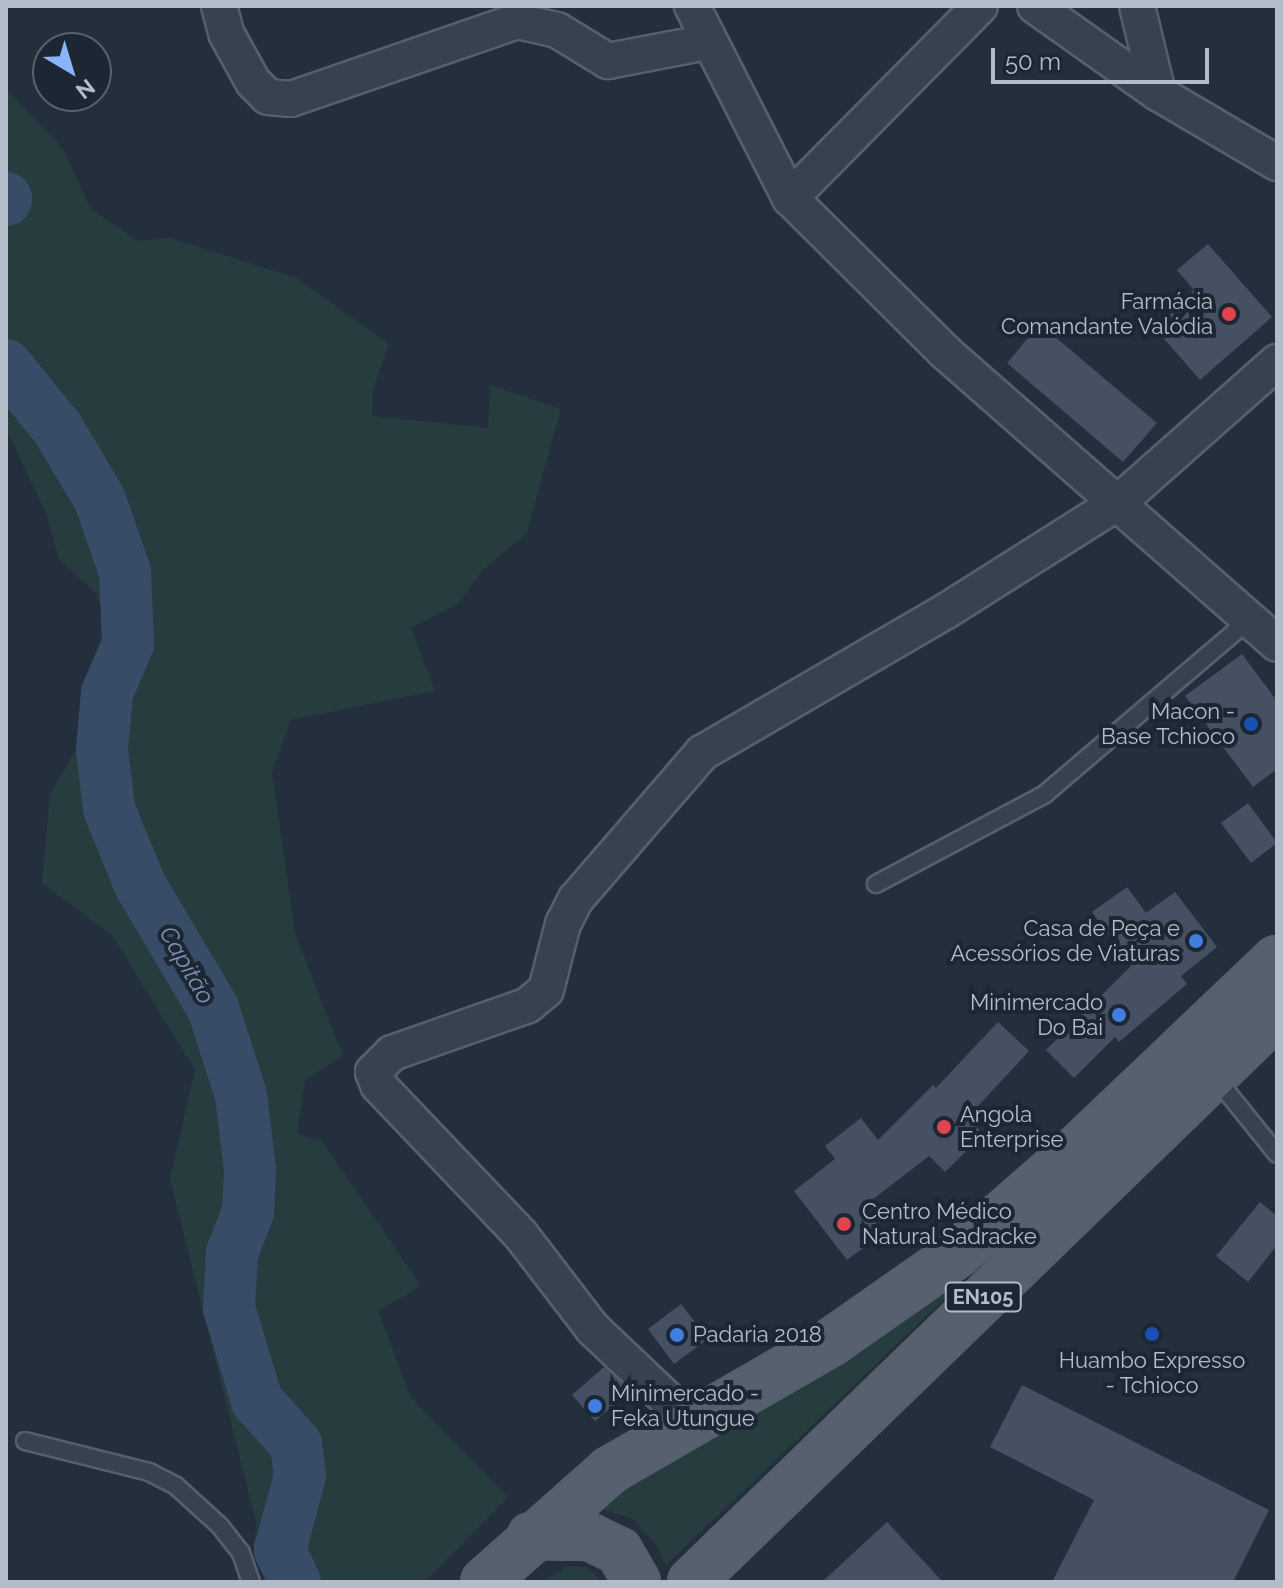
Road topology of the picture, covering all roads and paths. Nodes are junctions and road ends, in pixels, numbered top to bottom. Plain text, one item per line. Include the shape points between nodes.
1 (219, 6) edge
2 (692, 6) edge
3 (980, 6) edge
4 (1035, 6) edge
5 (1137, 6) edge
6 (708, 42) junction
7 (1158, 93) junction
8 (1277, 163) edge
9 (790, 198) junction
10 (1277, 362) edge
11 (1120, 501) junction
12 (1251, 618) junction
13 (1277, 644) edge
14 (876, 884) dead end
15 (1277, 959) edge
16 (1277, 1014) edge
17 (1213, 1075) junction
18 (1277, 1154) edge
19 (689, 1420) junction
20 (25, 1441) dead end
21 (531, 1536) junction
22 (251, 1582) edge
23 (484, 1582) edge
24 (637, 1582) edge
25 (691, 1582) edge

1 - 6 street via 226,33 253,82 268,97 291,99 517,21 557,30 608,61
2 - 6 street
3 - 9 street
4 - 7 street
5 - 7 street
6 - 9 street
7 - 8 street
9 - 11 street via 945,352
10 - 11 street
11 - 12 street
11 - 19 street via 946,611 702,753 576,899 563,924 546,990 528,1005 392,1053 373,1072 378,1085 521,1235 593,1329
12 - 13 street
12 - 14 lane via 1045,794
15 - 19 main road, EN105 via 1074,1152 957,1254 830,1343
16 - 17 main road, EN105
17 - 18 lane
17 - 25 main road, EN105
19 - 21 main road, EN105 via 610,1470
20 - 22 lane via 149,1472 176,1486 220,1526 241,1553
21 - 23 main road, EN105
21 - 24 main road via 590,1537 619,1551

